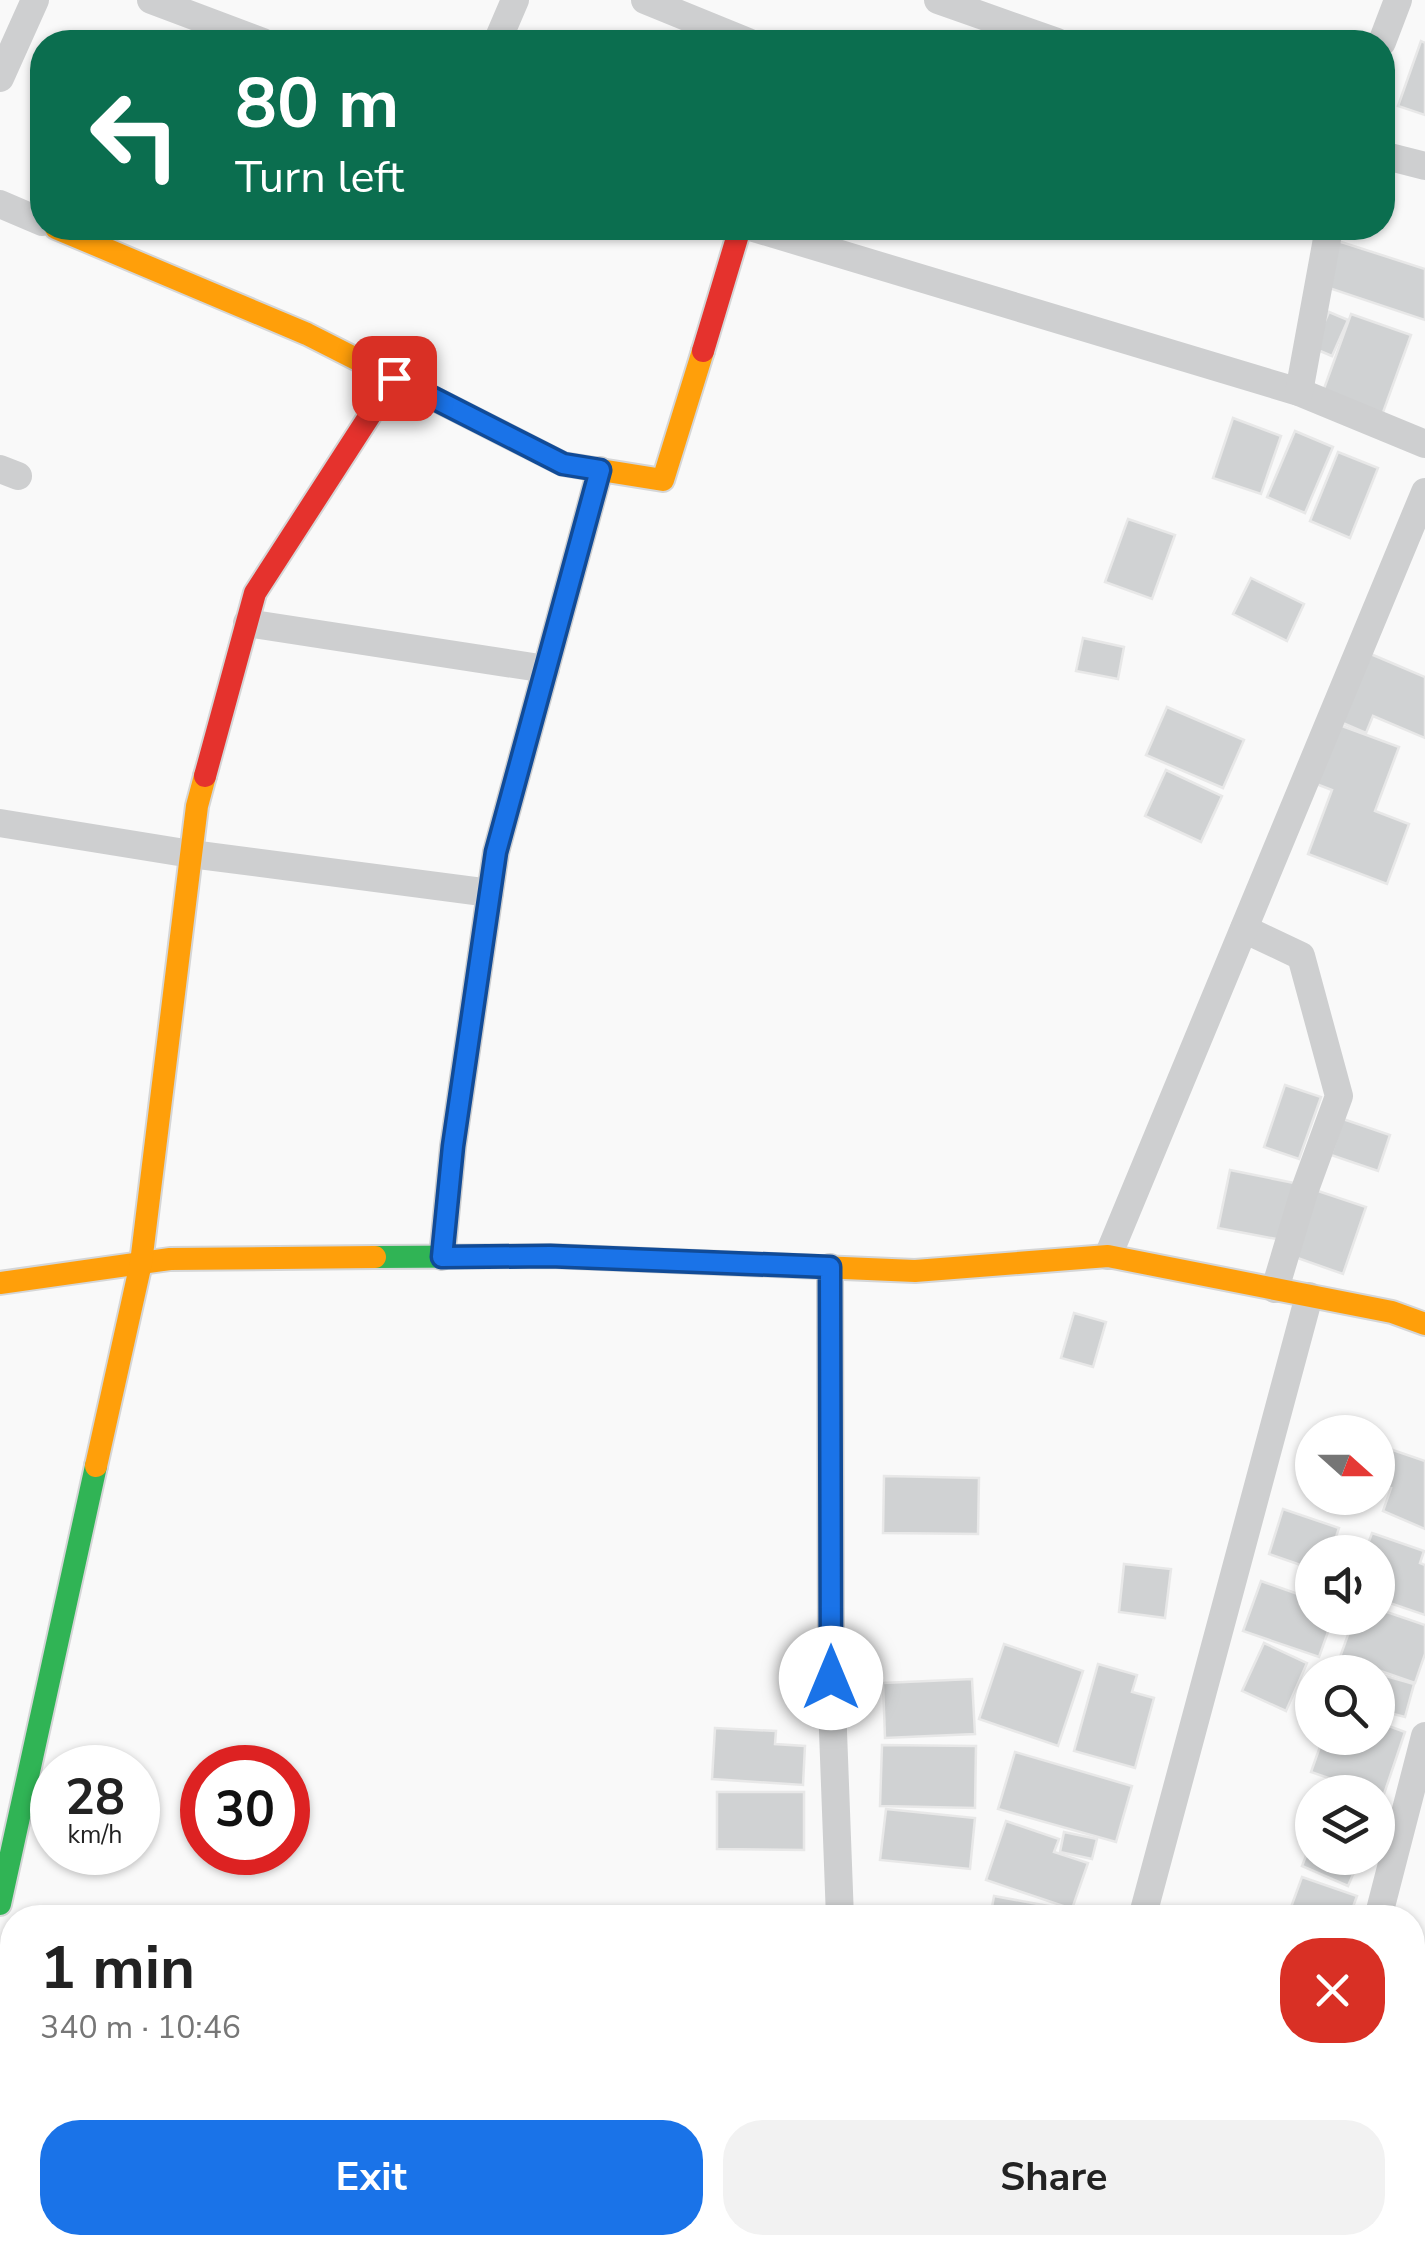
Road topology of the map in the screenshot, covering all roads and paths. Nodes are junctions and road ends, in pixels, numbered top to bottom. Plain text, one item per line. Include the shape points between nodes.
1 (35, 0) edge
2 (151, 0) edge
3 (515, 0) edge
4 (645, 0) edge
5 (938, 0) edge
6 (1398, 0) edge
7 (231, 30) edge
8 (502, 30) edge
9 (719, 30) edge
10 (1022, 30) edge
11 (1387, 30) edge
12 (0, 78) edge
13 (1395, 158) edge
14 (1425, 166) edge
15 (0, 204) edge
16 (30, 217) edge
17 (84, 240) edge
18 (736, 240) edge
19 (794, 240) edge
20 (1327, 240) edge
21 (394, 378) junction
22 (1299, 392) junction
23 (1425, 444) edge
24 (600, 470) junction
25 (1425, 492) edge
26 (247, 623) junction
27 (546, 669) junction
28 (0, 823) edge
29 (191, 854) junction
30 (490, 893) junction
31 (1244, 928) junction
32 (1108, 1256) junction
33 (442, 1257) junction
34 (140, 1263) junction
35 (830, 1267) junction
36 (0, 1284) edge
37 (1275, 1289) junction
38 (1309, 1296) junction
39 (1425, 1324) edge
40 (1425, 1736) edge
41 (0, 1904) edge
42 (840, 1905) edge
43 (1145, 1905) edge
44 (1381, 1905) edge

1 - 12 street
2 - 7 street
3 - 8 street
4 - 9 street
5 - 10 street
6 - 11 street
13 - 14 street
15 - 16 street
17 - 21 street
18 - 24 street via 663,480
19 - 22 street
20 - 22 street
21 - 24 street via 563,464
21 - 26 street via 255,593
22 - 23 street
24 - 27 street
25 - 31 street
26 - 27 street
26 - 29 street via 197,806
27 - 30 street
28 - 29 street
29 - 30 street
29 - 34 street
30 - 33 street
31 - 32 street
31 - 37 street via 1301,956 1339,1096
32 - 35 street via 915,1271
32 - 37 street
33 - 34 street
33 - 35 street
34 - 36 street
34 - 41 street
35 - 42 street via 831,1678
37 - 38 street
38 - 39 street
38 - 43 street
40 - 44 street

